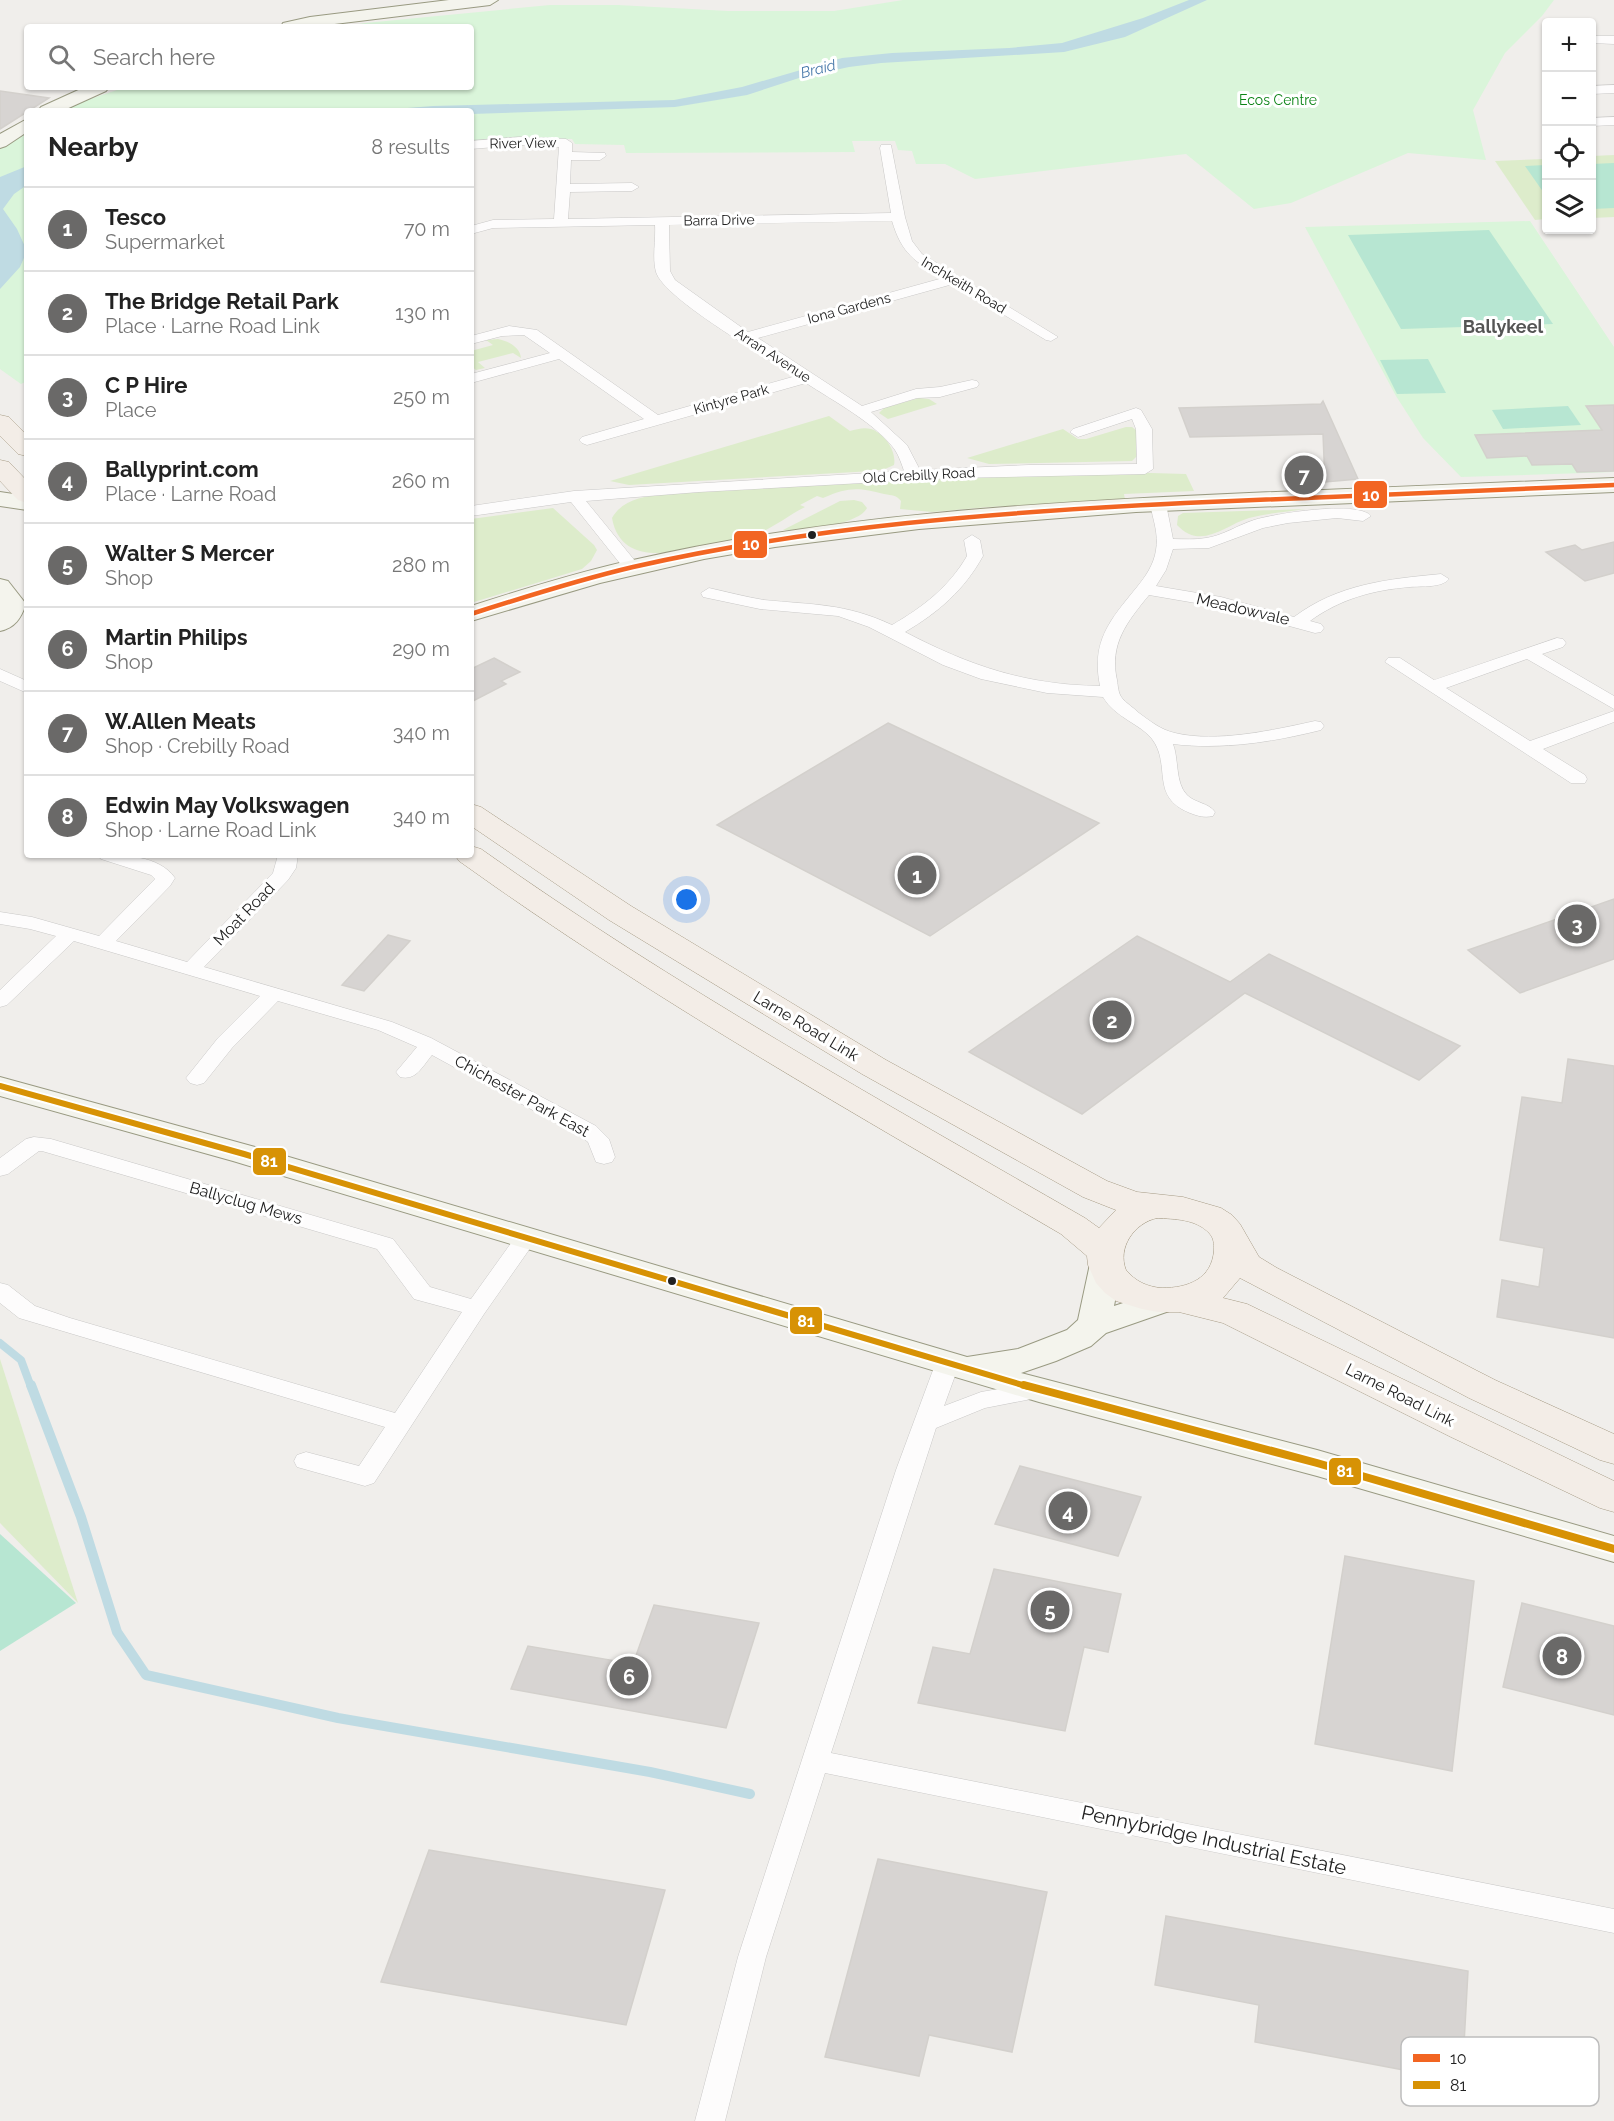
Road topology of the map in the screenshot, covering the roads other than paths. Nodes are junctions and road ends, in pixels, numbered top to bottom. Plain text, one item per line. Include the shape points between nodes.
1 (490, 0) edge
2 (302, 24) edge
3 (1596, 40) edge
4 (1614, 40) edge
5 (1614, 89) edge
6 (94, 90) edge
7 (1596, 90) edge
8 (54, 108) edge
9 (1614, 121) edge
10 (1596, 122) edge
11 (24, 126) edge
12 (0, 142) edge
13 (474, 145) edge
14 (886, 148) dead end
15 (567, 156) junction
16 (600, 156) dead end
17 (632, 187) dead end
18 (565, 188) junction
19 (898, 217) junction
20 (662, 221) junction
21 (561, 223) junction
22 (474, 229) edge
23 (953, 280) junction
24 (746, 337) junction
25 (1051, 337) dead end
26 (474, 339) edge
27 (561, 354) junction
28 (474, 378) edge
29 (807, 378) junction
30 (972, 384) dead end
31 (860, 411) junction
32 (656, 421) junction
33 (0, 422) edge
34 (1078, 432) dead end
35 (587, 440) dead end
36 (24, 446) edge
37 (0, 467) edge
38 (914, 475) junction
39 (1614, 485) edge
40 (24, 492) edge
41 (574, 496) junction
42 (0, 498) edge
43 (24, 502) edge
44 (1158, 504) junction
45 (474, 511) edge
46 (1363, 516) dead end
47 (972, 540) dead end
48 (1166, 544) junction
49 (632, 567) junction
50 (1441, 579) dead end
51 (0, 585) edge
52 (1144, 589) junction
53 (709, 592) dead end
54 (474, 613) edge
55 (1298, 622) junction
56 (0, 624) edge
57 (1315, 628) dead end
58 (894, 631) junction
59 (1557, 643) dead end
60 (1528, 653) junction
61 (1394, 662) dead end
62 (0, 674) edge
63 (24, 686) edge
64 (1434, 686) junction
65 (1109, 692) junction
66 (1614, 704) edge
67 (1614, 716) edge
68 (1315, 726) dead end
69 (1158, 733) junction
70 (1530, 747) junction
71 (1578, 779) dead end
72 (1206, 812) dead end
73 (474, 815) edge
74 (118, 858) edge
75 (288, 858) edge
76 (474, 858) edge
77 (0, 918) edge
78 (69, 935) junction
79 (100, 945) junction
80 (191, 969) junction
81 (274, 993) junction
82 (0, 1001) edge
83 (429, 1045) junction
84 (407, 1072) dead end
85 (197, 1078) dead end
86 (0, 1086) edge
87 (604, 1157) dead end
88 (0, 1169) edge
89 (1157, 1207) junction
90 (527, 1237) junction
91 (1233, 1246) junction
92 (1106, 1258) junction
93 (0, 1292) edge
94 (1173, 1300) junction
95 (477, 1308) junction
96 (1086, 1332) junction
97 (953, 1364) junction
98 (1039, 1390) junction
99 (400, 1423) junction
100 (925, 1423) junction
101 (1614, 1450) edge
102 (306, 1461) dead end
103 (1614, 1498) edge
104 (1614, 1549) edge
105 (814, 1760) junction
106 (1614, 1921) edge
107 (710, 2121) edge

1 - 2 street
3 - 4 street
5 - 7 street
6 - 8 street
9 - 10 street
11 - 12 street
13 - 15 street, River View via 557,141 567,145
14 - 19 street
15 - 16 street
15 - 18 street, River View
17 - 18 street
18 - 21 street, River View
19 - 20 street, Barra Drive
19 - 23 street, Inchkeith Road via 910,250
20 - 21 street, Barra Drive
20 - 24 street, Arran Avenue via 666,279
21 - 22 street, Barra Drive via 493,224
23 - 24 street, Iona Gardens
23 - 25 street, Inchkeith Road
24 - 29 street, Arran Avenue
26 - 27 street via 522,331 535,335
27 - 28 street
27 - 32 street
29 - 31 street, Arran Avenue
29 - 32 street, Kintyre Park
30 - 31 street via 916,394
31 - 38 street, Arran Avenue via 899,443
32 - 35 street, Kintyre Park
33 - 36 main road
34 - 38 street, Old Crebilly Road via 1136,413 1144,429 1145,469 1059,468
37 - 40 main road
38 - 41 street, Old Crebilly Road
39 - 44 street
41 - 45 street, Old Crebilly Road
41 - 49 street
42 - 43 street
44 - 48 street
44 - 49 street via 896,524 750,544
46 - 48 street via 1300,516 1259,524 1209,543
47 - 58 street via 975,556 956,588 931,609
48 - 52 street via 1159,566
49 - 54 street
50 - 55 street, Meadowvale via 1348,592 1314,608
51 - 56 street via 14,604 10,616
52 - 55 street, Meadowvale via 1221,602
52 - 65 street via 1113,629 1106,646
53 - 58 street via 759,604 845,613
55 - 57 street
58 - 65 street via 947,660 995,676 1060,690
59 - 60 street
60 - 64 street
60 - 66 street
61 - 64 street
62 - 63 street
64 - 70 street
65 - 69 street
67 - 70 street
68 - 69 street via 1227,740 1178,739
69 - 72 street via 1169,752 1174,789 1180,799
70 - 71 street
73 - 89 main road, Larne Road Link via 620,913 874,1067 1095,1190
74 - 79 street via 162,872 165,879
75 - 80 street, Moat Road via 281,876
76 - 92 main road via 650,978 1073,1226
77 - 78 street, Chichester Park East
78 - 79 street, Chichester Park East
78 - 82 street
79 - 80 street, Chichester Park East
80 - 81 street, Chichester Park East
81 - 83 street, Chichester Park East via 385,1026
81 - 85 street
83 - 84 street
83 - 87 street, Chichester Park East via 588,1131 598,1139
86 - 90 street
88 - 95 street, Ballyclug Mews via 34,1144 43,1144 385,1244 422,1293
89 - 91 main road via 1199,1211 1216,1219
89 - 92 main road via 1139,1212 1117,1229
90 - 95 street
90 - 97 street
91 - 94 main road via 1225,1275 1212,1288
91 - 101 main road via 1246,1265 1264,1277 1482,1389
92 - 94 main road via 1110,1275 1128,1292
92 - 96 street
93 - 99 street via 27,1312 62,1324
94 - 96 street
94 - 103 main road, Larne Road Link via 1234,1313
95 - 99 street
96 - 97 street via 1020,1361
96 - 98 street
97 - 98 street
97 - 100 street
98 - 100 street via 981,1400
98 - 104 street via 1329,1467
99 - 102 street via 365,1477
100 - 105 street
105 - 106 street, Pennybridge Industrial Estate
105 - 107 street via 752,1957

